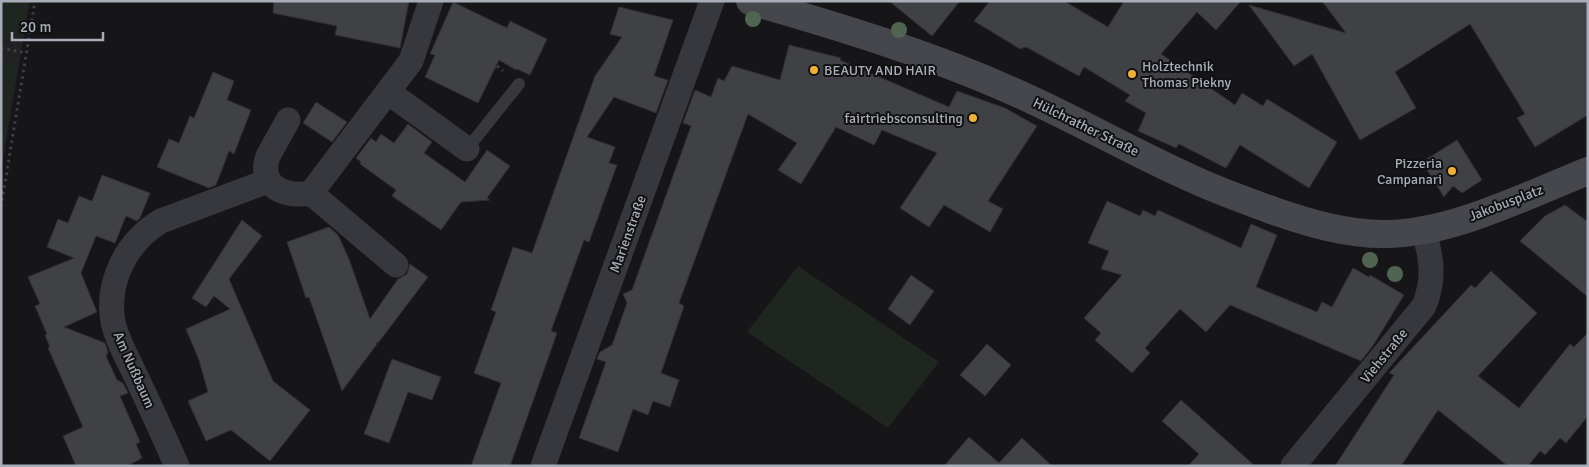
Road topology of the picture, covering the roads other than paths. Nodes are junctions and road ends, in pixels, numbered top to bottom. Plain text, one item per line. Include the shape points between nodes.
1 (431, 1) edge
2 (712, 1) edge
3 (750, 1) edge
4 (519, 84) dead end
5 (388, 92) junction
6 (288, 120) dead end
7 (467, 149) joint
8 (1588, 170) edge
9 (268, 181) junction
10 (311, 193) junction
11 (1423, 230) junction
12 (396, 265) dead end
13 (177, 466) edge
14 (543, 466) edge
15 (1293, 466) edge

1 - 5 street via 411,61
2 - 14 street, Marienstraße
3 - 11 street, Hülchrather Straße via 818,21 991,82 1194,180 1294,217 1364,233
4 - 7 lane
5 - 7 street
5 - 10 street
6 - 9 street via 266,162
8 - 11 street, Jakobusplatz via 1454,223
9 - 10 street via 285,192
9 - 13 street, Am Nußbaum via 161,221 135,242 117,273 112,304 116,332
10 - 12 street
11 - 15 street, Viehstraße via 1432,274 1424,306

